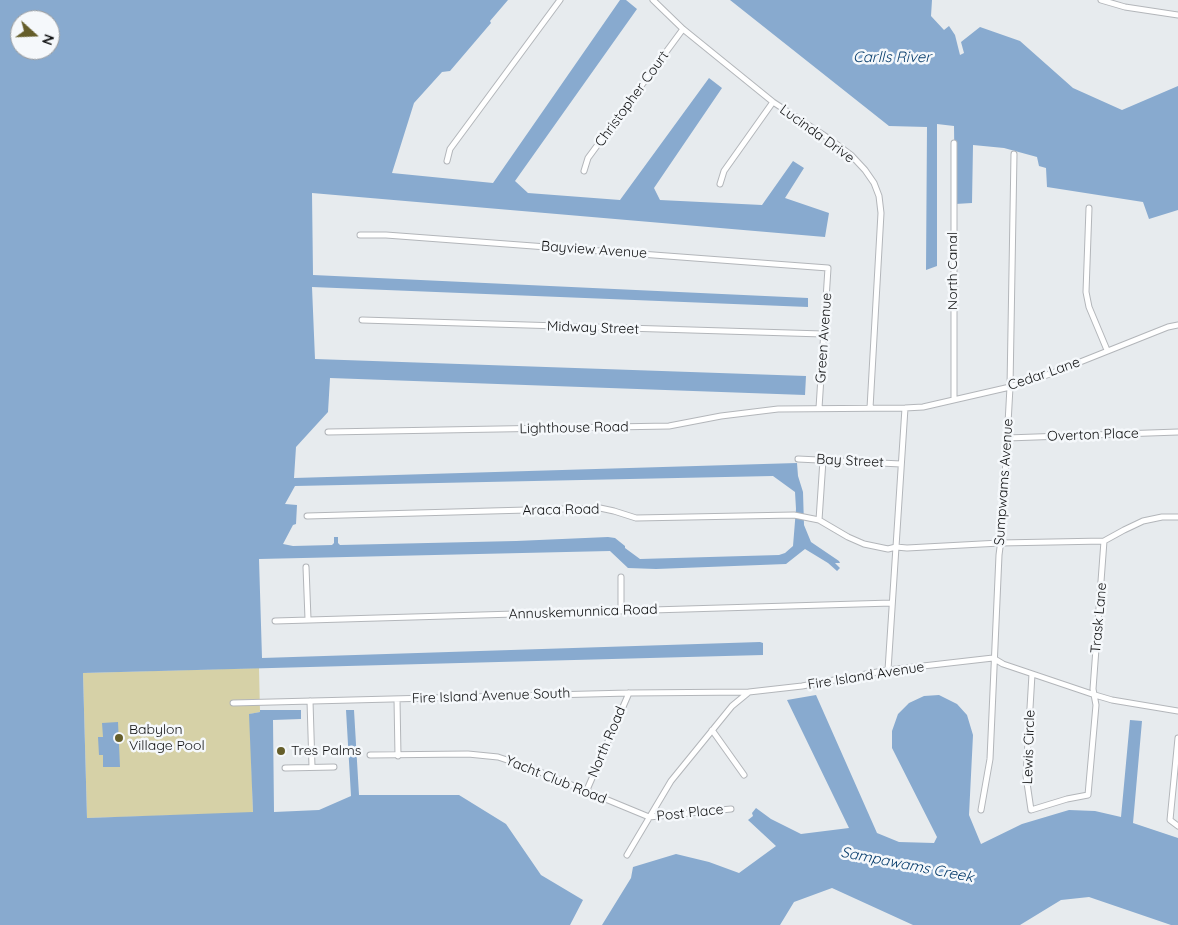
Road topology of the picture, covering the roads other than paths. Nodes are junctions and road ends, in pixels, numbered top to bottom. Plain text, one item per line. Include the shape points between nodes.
1 (560, 0) edge
2 (653, 0) edge
3 (1101, 0) edge
4 (1178, 15) edge
5 (684, 29) junction
6 (773, 102) junction
7 (954, 143) dead end
8 (1014, 154) dead end
9 (447, 161) dead end
10 (584, 171) dead end
11 (720, 184) dead end
12 (1089, 208) dead end
13 (360, 235) dead end
14 (828, 268) joint
15 (362, 320) dead end
16 (1178, 325) edge
17 (824, 334) junction
18 (1107, 350) junction
19 (1010, 387) junction
20 (954, 399) junction
21 (819, 408) junction
22 (870, 408) junction
23 (905, 408) junction
24 (328, 432) dead end
25 (1178, 432) edge
26 (1007, 438) junction
27 (798, 459) dead end
28 (823, 460) junction
29 (901, 464) junction
30 (308, 516) dead end
31 (1178, 517) edge
32 (819, 520) junction
33 (1104, 541) junction
34 (1000, 543) junction
35 (896, 547) junction
36 (306, 567) dead end
37 (621, 577) dead end
38 (892, 603) junction
39 (621, 611) junction
40 (308, 619) junction
41 (275, 621) dead end
42 (994, 658) junction
43 (888, 670) junction
44 (1032, 674) junction
45 (749, 692) junction
46 (628, 693) junction
47 (1095, 695) junction
48 (397, 699) junction
49 (310, 701) junction
50 (233, 703) dead end
51 (1178, 711) edge
52 (712, 730) junction
53 (1178, 738) edge
54 (370, 755) dead end
55 (398, 756) junction
56 (312, 767) junction
57 (334, 767) dead end
58 (285, 768) dead end
59 (1176, 774) edge
60 (744, 775) dead end
61 (586, 792) junction
62 (731, 809) dead end
63 (981, 810) dead end
64 (649, 817) junction
65 (1178, 826) edge
66 (627, 855) dead end

1 - 9 street via 450,149
2 - 5 street, Lucinda Drive
3 - 4 street
5 - 6 street, Lucinda Drive
5 - 10 street, Christopher Court via 588,158
6 - 11 street via 724,171
6 - 22 street, Lucinda Drive via 851,155 869,176 879,196
7 - 20 street, North Canal
8 - 19 street, Sumpwams Avenue
12 - 18 street via 1086,292 1088,307
13 - 14 street, Bayview Avenue
14 - 17 street, Green Avenue
15 - 17 street, Midway Street
16 - 18 street, Cedar Lane
17 - 21 street, Green Avenue
18 - 19 street, Cedar Lane
19 - 20 street, Cedar Lane
19 - 26 street, Sumpwams Avenue
20 - 23 street, Cedar Lane
21 - 22 street, Cedar Lane
21 - 24 street, Lighthouse Road via 747,412 669,426
22 - 23 street, Cedar Lane
23 - 29 street
25 - 26 street, Overton Place
26 - 34 street, Sumpwams Avenue
27 - 28 street, Bay Street
28 - 29 street, Bay Street
28 - 32 street
29 - 35 street
30 - 32 street, Araca Road via 600,508 636,518 794,515
31 - 33 street via 1142,521
32 - 35 street, Araca Road via 864,544 888,549
33 - 34 street, Araca Road
33 - 47 street, Trask Lane
34 - 35 street, Araca Road
34 - 42 street, Sumpwams Avenue
35 - 38 street
36 - 40 street
37 - 39 street
38 - 39 street, Annuskemunnica Road
38 - 43 street
39 - 40 street, Annuskemunnica Road
40 - 41 street, Annuskemunnica Road
42 - 43 street, Fire Island Avenue
42 - 44 street
42 - 63 street, Sumpwams Avenue via 990,758
43 - 45 street, Fire Island Avenue
44 - 47 street
44 - 47 street, Lewis Circle via 1026,776 1031,810 1088,795
45 - 46 street, Fire Island Avenue South
45 - 52 street
46 - 48 street, Fire Island Avenue South
46 - 61 street, North Road
47 - 51 street
48 - 49 street, Fire Island Avenue South
48 - 55 street
49 - 50 street, Fire Island Avenue South
49 - 56 street
52 - 60 street
52 - 64 street via 671,781
53 - 59 street
54 - 55 street, Yacht Club Road
55 - 61 street, Yacht Club Road via 468,754 498,757
56 - 57 street
56 - 58 street
59 - 65 street via 1170,820
61 - 64 street, Yacht Club Road
62 - 64 street, Post Place
64 - 66 street

